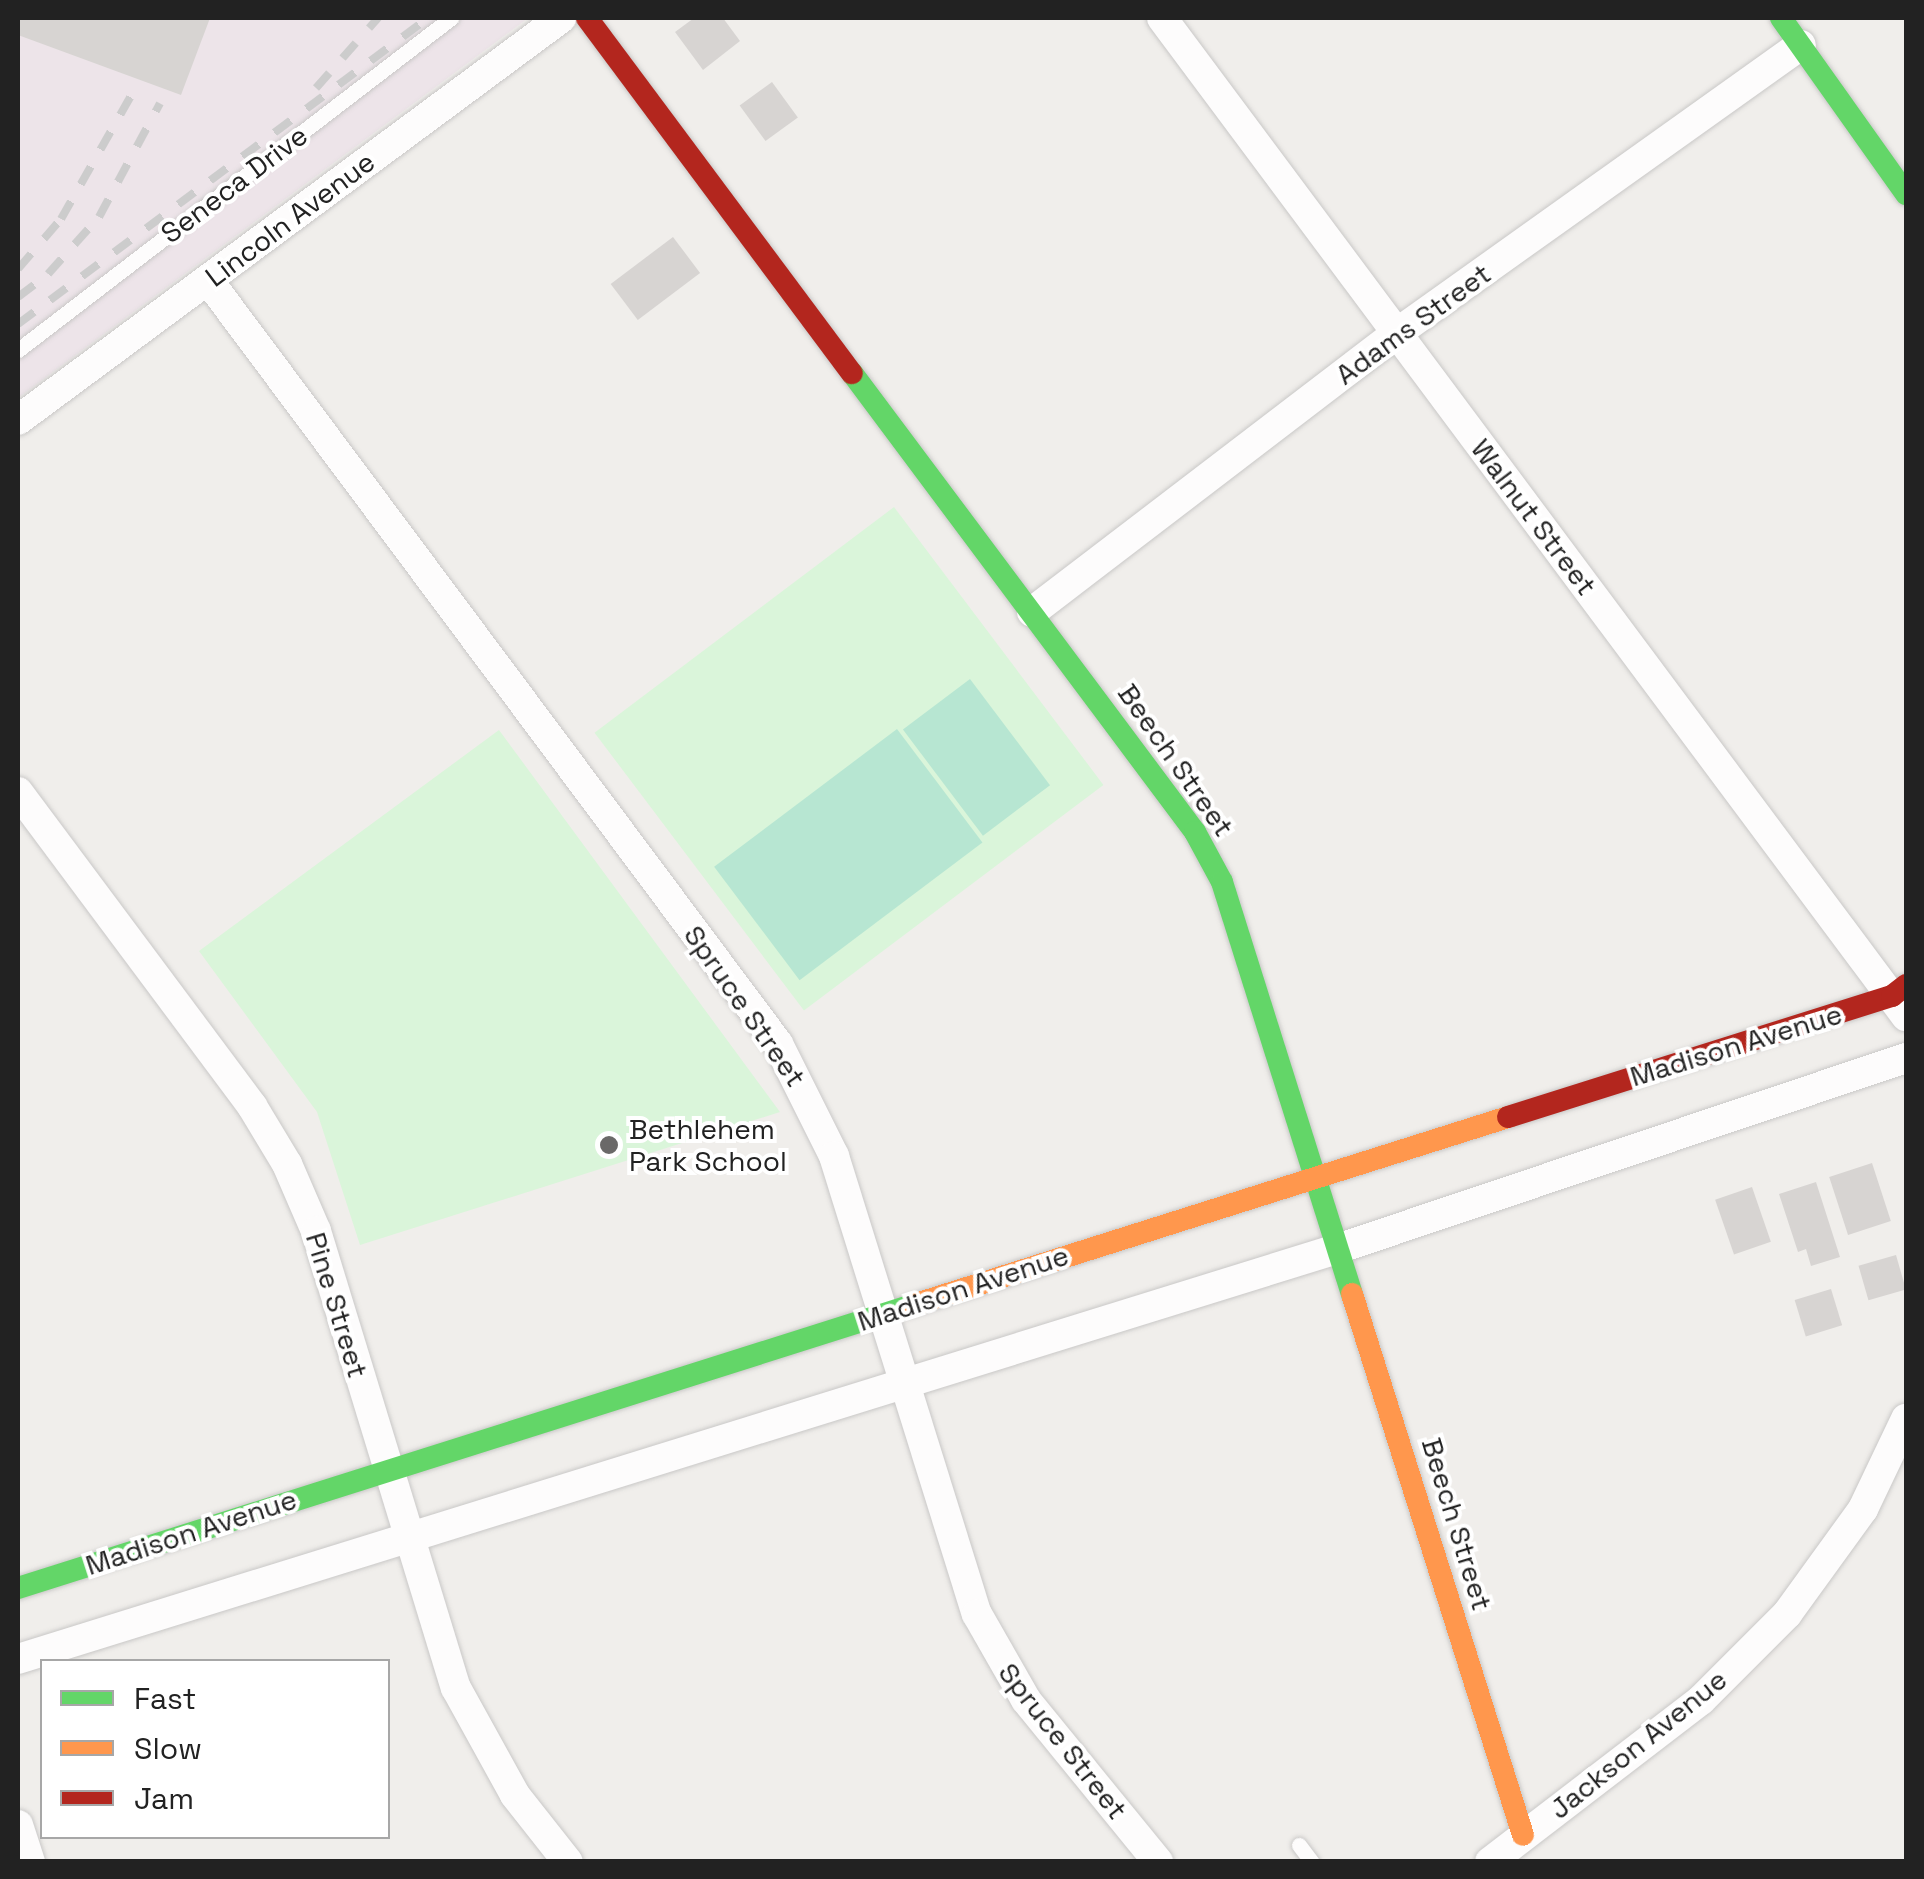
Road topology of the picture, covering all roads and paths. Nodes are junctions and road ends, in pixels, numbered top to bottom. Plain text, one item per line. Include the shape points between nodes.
1 (451, 18) edge
2 (561, 18) edge
3 (587, 18) edge
4 (1162, 18) edge
5 (1781, 18) edge
6 (1800, 45) junction
7 (1906, 194) edge
8 (208, 280) junction
9 (1397, 333) junction
10 (18, 350) edge
11 (18, 420) edge
12 (1032, 612) junction
13 (18, 792) edge
14 (1902, 999) edge
15 (1906, 1058) edge
16 (1316, 1175) junction
17 (1340, 1248) junction
18 (882, 1314) junction
19 (907, 1384) junction
20 (1906, 1419) edge
21 (385, 1470) junction
22 (408, 1538) junction
23 (18, 1588) edge
24 (18, 1659) edge
25 (18, 1825) edge
26 (1524, 1835) junction
27 (1299, 1846) dead end
28 (30, 1862) edge
29 (568, 1862) edge
30 (1158, 1862) edge
31 (1312, 1862) edge
32 (1490, 1862) edge

1 - 10 lane, Seneca Drive
2 - 8 street, Lincoln Avenue
3 - 12 main road, Beech Street
4 - 9 street, Walnut Street
5 - 6 main road
6 - 7 main road
6 - 9 street, Adams Street
8 - 11 street, Lincoln Avenue
8 - 18 street, Spruce Street via 778,1044 818,1114
9 - 12 street, Adams Street
9 - 14 street, Walnut Street
12 - 16 main road, Beech Street via 1196,832 1222,882
13 - 21 street, Pine Street via 252,1106 287,1164 316,1231
14 - 16 main road, Madison Avenue
15 - 17 street
16 - 17 main road, Beech Street
16 - 18 main road, Madison Avenue
17 - 19 street
17 - 26 main road, Beech Street
18 - 19 street, Spruce Street
18 - 21 main road, Madison Avenue
19 - 22 street
19 - 30 street, Spruce Street via 976,1614 998,1660
20 - 26 street, Jackson Avenue via 1863,1510 1787,1614 1700,1700
21 - 22 street, Pine Street
21 - 23 main road, Madison Avenue
22 - 24 street
22 - 29 street, Pine Street via 473,1727 515,1796
25 - 28 street
26 - 32 street, Jackson Avenue
27 - 31 lane

